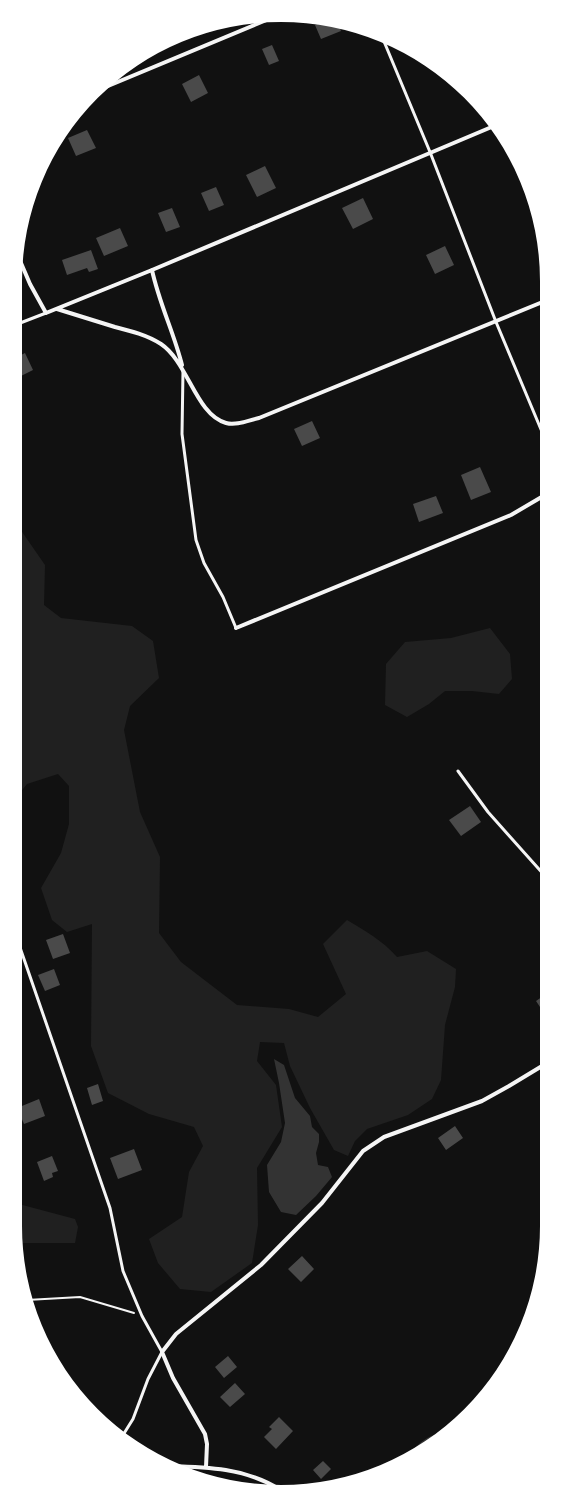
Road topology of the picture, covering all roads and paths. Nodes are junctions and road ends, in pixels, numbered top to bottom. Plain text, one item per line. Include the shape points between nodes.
1 (258, 23) edge
2 (385, 44) edge
3 (112, 84) edge
4 (489, 128) edge
5 (430, 152) junction
6 (23, 267) edge
7 (152, 270) junction
8 (540, 303) edge
9 (57, 309) junction
10 (46, 313) junction
11 (22, 322) edge
12 (496, 322) junction
13 (183, 369) junction
14 (540, 426) edge
15 (540, 498) edge
16 (236, 628) joint
17 (458, 771) dead end
18 (540, 870) edge
19 (22, 954) edge
20 (540, 1067) edge
21 (33, 1300) edge
22 (142, 1316) junction
23 (162, 1352) junction
24 (124, 1432) edge
25 (186, 1466) edge
26 (206, 1467) junction
27 (269, 1484) edge

1 - 3 street
2 - 5 lane
4 - 5 street
5 - 7 street
5 - 12 lane
6 - 10 street
7 - 9 street
7 - 13 street via 156,288 178,346
8 - 12 street
9 - 10 street
9 - 13 street via 142,335 161,344
10 - 11 lane
12 - 13 street via 259,418 236,423 226,423 216,418 201,402
12 - 14 lane
13 - 16 lane via 182,434 196,540 204,563 223,597
15 - 16 street via 511,515
17 - 18 lane via 488,812
19 - 22 lane via 110,1208 123,1272
20 - 23 street via 482,1101 384,1137 363,1150 322,1203 261,1266 176,1334
21 - 22 path via 80,1297
22 - 23 lane
23 - 24 lane via 148,1379 133,1419
23 - 26 street via 173,1378 204,1434 207,1444
25 - 26 street
26 - 27 street via 252,1476

